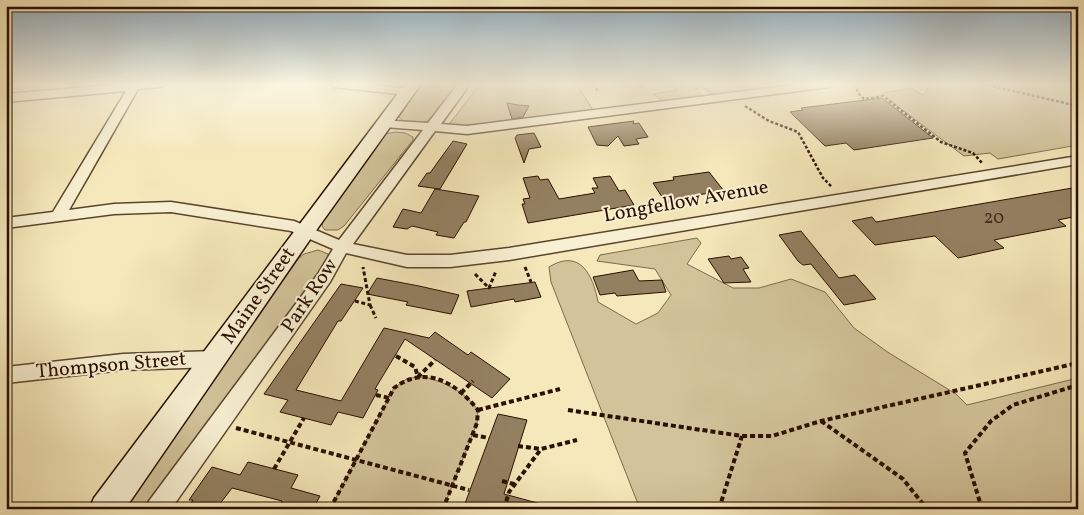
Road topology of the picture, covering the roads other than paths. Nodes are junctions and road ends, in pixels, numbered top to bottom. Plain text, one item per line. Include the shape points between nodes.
1 (121, 108) edge
2 (395, 108) edge
3 (445, 108) edge
4 (644, 108) edge
5 (384, 123) junction
6 (430, 128) junction
7 (1078, 160) edge
8 (58, 216) junction
9 (6, 223) edge
10 (305, 231) junction
11 (342, 246) junction
12 (216, 359) junction
13 (6, 375) edge
14 (105, 509) edge
15 (157, 509) edge

1 - 8 street
2 - 5 street, Maine Street
3 - 6 street, Park Row
4 - 6 street via 468,130
5 - 6 street
5 - 10 street, Maine Street
6 - 11 street, Park Row
7 - 11 street, Longfellow Avenue via 465,260 407,261
8 - 9 street, Longfellow Avenue
8 - 10 street, Longfellow Avenue via 114,209 171,208 290,225
10 - 11 street, Longfellow Avenue
10 - 12 street, Maine Street
11 - 15 street, Park Row via 324,278
12 - 13 street, Thompson Street via 123,362
12 - 14 street, Maine Street

